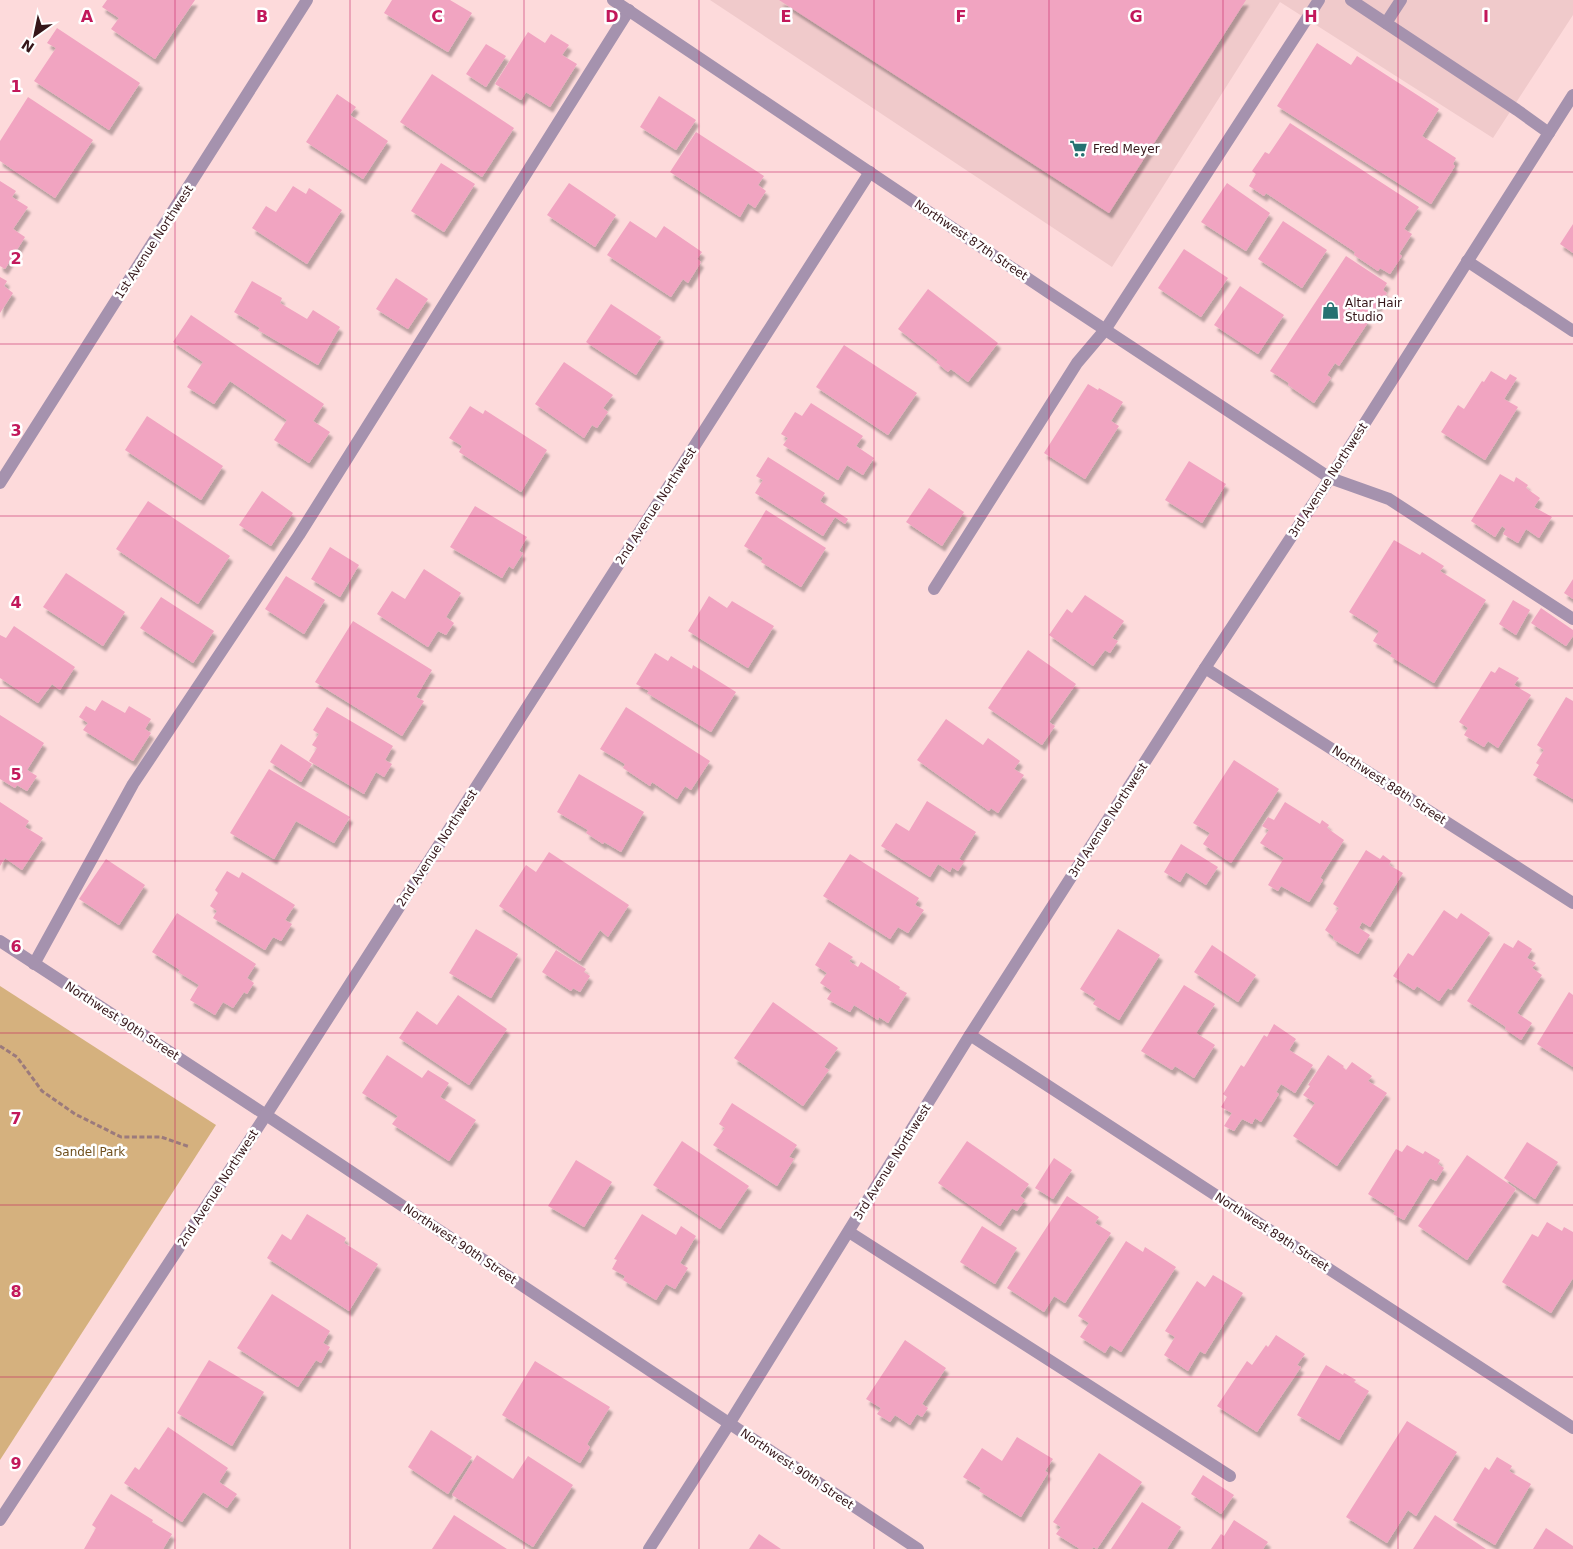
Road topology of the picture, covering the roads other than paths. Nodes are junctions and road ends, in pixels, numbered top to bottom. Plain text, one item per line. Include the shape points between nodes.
1 (307, 0) edge
2 (614, 0) edge
3 (1319, 0) edge
4 (1351, 0) edge
5 (1401, 0) edge
6 (629, 10) junction
7 (1386, 23) junction
8 (1573, 95) edge
9 (1549, 132) junction
10 (870, 172) junction
11 (1467, 261) junction
12 (1105, 330) junction
13 (1573, 331) edge
14 (1330, 478) junction
15 (0, 483) edge
16 (934, 589) dead end
17 (1573, 619) edge
18 (1205, 668) junction
19 (1573, 903) edge
20 (0, 941) edge
21 (34, 964) junction
22 (970, 1036) junction
23 (266, 1114) junction
24 (849, 1232) junction
25 (730, 1424) junction
26 (1573, 1428) edge
27 (1230, 1476) dead end
28 (0, 1520) edge
29 (649, 1549) edge
30 (918, 1549) edge

1 - 15 street, 1st Avenue Northwest
2 - 6 street, Northwest 87th Street
3 - 12 street
4 - 7 street
5 - 7 street
6 - 10 street, Northwest 87th Street
6 - 21 street via 299,535 133,784
7 - 9 street
8 - 9 street, 3rd Avenue Northwest
9 - 11 street, 3rd Avenue Northwest
10 - 12 street, Northwest 87th Street
10 - 23 street, 2nd Avenue Northwest
11 - 13 street
11 - 14 street, 3rd Avenue Northwest
12 - 14 street, Northwest 87th Street
12 - 16 street via 1077,363
14 - 17 street, Northwest 87th Street via 1389,499
14 - 18 street, 3rd Avenue Northwest
18 - 19 street, Northwest 88th Street
18 - 22 street, 3rd Avenue Northwest
20 - 21 street, Northwest 90th Street
21 - 23 street, Northwest 90th Street
22 - 24 street, 3rd Avenue Northwest
22 - 26 street, Northwest 89th Street
23 - 25 street, Northwest 90th Street
23 - 28 street, 2nd Avenue Northwest
24 - 25 street, 3rd Avenue Northwest
24 - 27 street
25 - 29 street, 3rd Avenue Northwest
25 - 30 street, Northwest 90th Street

